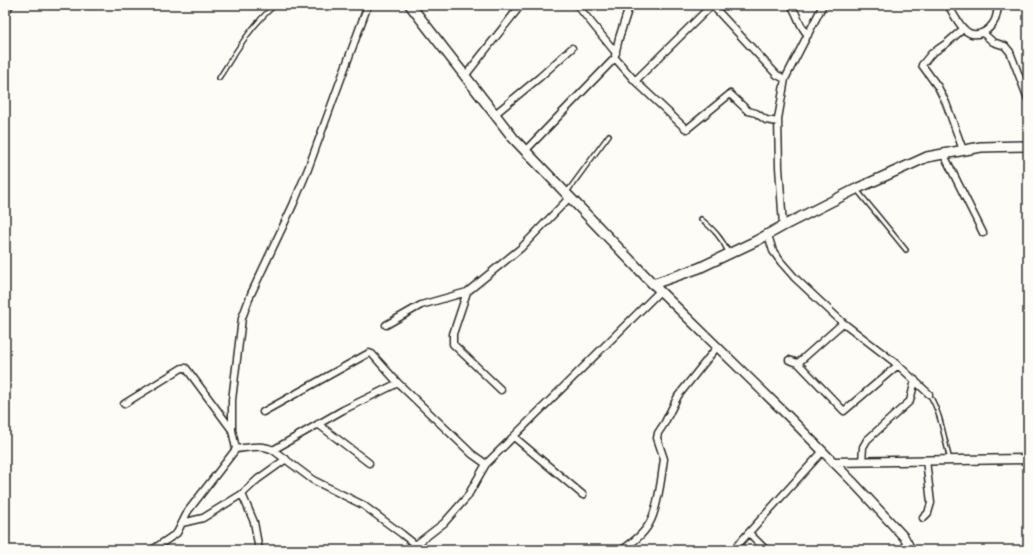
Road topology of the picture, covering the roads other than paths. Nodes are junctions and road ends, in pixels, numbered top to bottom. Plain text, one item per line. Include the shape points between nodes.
1 (12, 5) edge
2 (275, 5) edge
3 (368, 5) edge
4 (410, 5) edge
5 (521, 5) edge
6 (577, 5) edge
7 (628, 5) edge
8 (712, 5) edge
9 (791, 5) edge
10 (823, 5) edge
11 (948, 5) edge
12 (999, 5) edge
13 (5, 15) edge
14 (963, 29) junction
15 (983, 33) junction
16 (808, 35) junction
17 (572, 48) dead end
18 (615, 55) junction
19 (465, 76) junction
20 (219, 78) dead end
21 (785, 79) junction
22 (635, 81) junction
23 (1028, 99) edge
24 (495, 114) junction
25 (778, 122) junction
26 (609, 135) dead end
27 (1028, 146) edge
28 (963, 150) junction
29 (525, 151) junction
30 (943, 153) junction
31 (856, 189) junction
32 (568, 195) junction
33 (701, 219) dead end
34 (783, 226) junction
35 (983, 233) dead end
36 (768, 234) junction
37 (906, 250) dead end
38 (729, 254) junction
39 (653, 284) junction
40 (660, 291) junction
41 (467, 292) junction
42 (844, 324) junction
43 (386, 326) dead end
44 (718, 347) junction
45 (789, 360) dead end
46 (798, 363) junction
47 (898, 365) junction
48 (915, 380) junction
49 (398, 383) junction
50 (501, 390) dead end
51 (929, 394) joint
52 (124, 404) dead end
53 (263, 412) dead end
54 (318, 424) junction
55 (232, 430) junction
56 (514, 438) junction
57 (236, 449) junction
58 (273, 450) junction
59 (823, 451) junction
60 (286, 459) junction
61 (1028, 459) edge
62 (926, 460) junction
63 (950, 460) junction
64 (833, 462) junction
65 (862, 462) junction
66 (369, 463) dead end
67 (486, 464) junction
68 (242, 494) junction
69 (583, 495) dead end
70 (923, 518) dead end
71 (182, 523) junction
72 (749, 533) junction
73 (416, 548) edge
74 (152, 550) edge
75 (259, 550) edge
76 (409, 550) edge
77 (622, 550) edge
78 (733, 550) edge
79 (766, 550) edge
80 (911, 550) edge

1 - 13 lane
2 - 20 lane via 259,19 242,41
3 - 55 street via 308,169 242,318 232,400
4 - 19 main road
5 - 19 street
6 - 18 street
7 - 18 street
8 - 21 street via 777,75
8 - 22 street
9 - 16 street via 801,27
10 - 16 street
11 - 14 street
12 - 15 street via 994,21
14 - 15 street via 976,35
14 - 28 street via 931,54 922,65 946,102
15 - 23 street via 993,42 1005,46 1010,52
16 - 21 street
17 - 24 street
18 - 22 street
18 - 29 street
19 - 24 main road
21 - 25 street
22 - 25 street via 686,129 730,94 748,111 766,120
24 - 29 main road
25 - 34 street
26 - 32 lane
27 - 28 main road
28 - 30 main road
29 - 32 main road
30 - 31 main road via 927,157
30 - 35 street
31 - 34 main road
31 - 37 lane
32 - 39 main road
32 - 41 street via 521,248
33 - 38 lane via 720,236
34 - 36 main road
36 - 38 main road
36 - 42 street via 773,251 781,262
38 - 39 main road via 699,268
39 - 40 street
40 - 44 street
40 - 56 street
41 - 43 street via 422,305
41 - 50 street via 453,334 453,344
42 - 46 street
42 - 47 street
44 - 59 street
44 - 77 street via 678,396 658,433 664,466 653,516 641,535
45 - 46 street
46 - 47 street via 844,411
47 - 48 street
48 - 51 street
48 - 65 street via 910,401 867,440 863,447
49 - 53 street via 372,354 367,354
49 - 54 street
49 - 67 street via 472,454
51 - 63 lane via 938,414
52 - 55 street via 182,368 186,368
54 - 58 street
54 - 66 street
55 - 57 street
56 - 67 street
56 - 69 street
57 - 58 street via 268,447
57 - 71 street
58 - 60 street
59 - 64 street
59 - 72 street
60 - 68 street
60 - 73 street via 313,480 363,505 402,534
61 - 63 street
62 - 63 street
62 - 65 street
62 - 70 street via 931,503 928,513
64 - 65 street
64 - 80 street via 904,537
67 - 73 street via 467,497 448,519
68 - 71 street via 203,518
68 - 75 street via 254,522
71 - 74 street via 177,532
72 - 78 street
72 - 79 street
73 - 76 street

